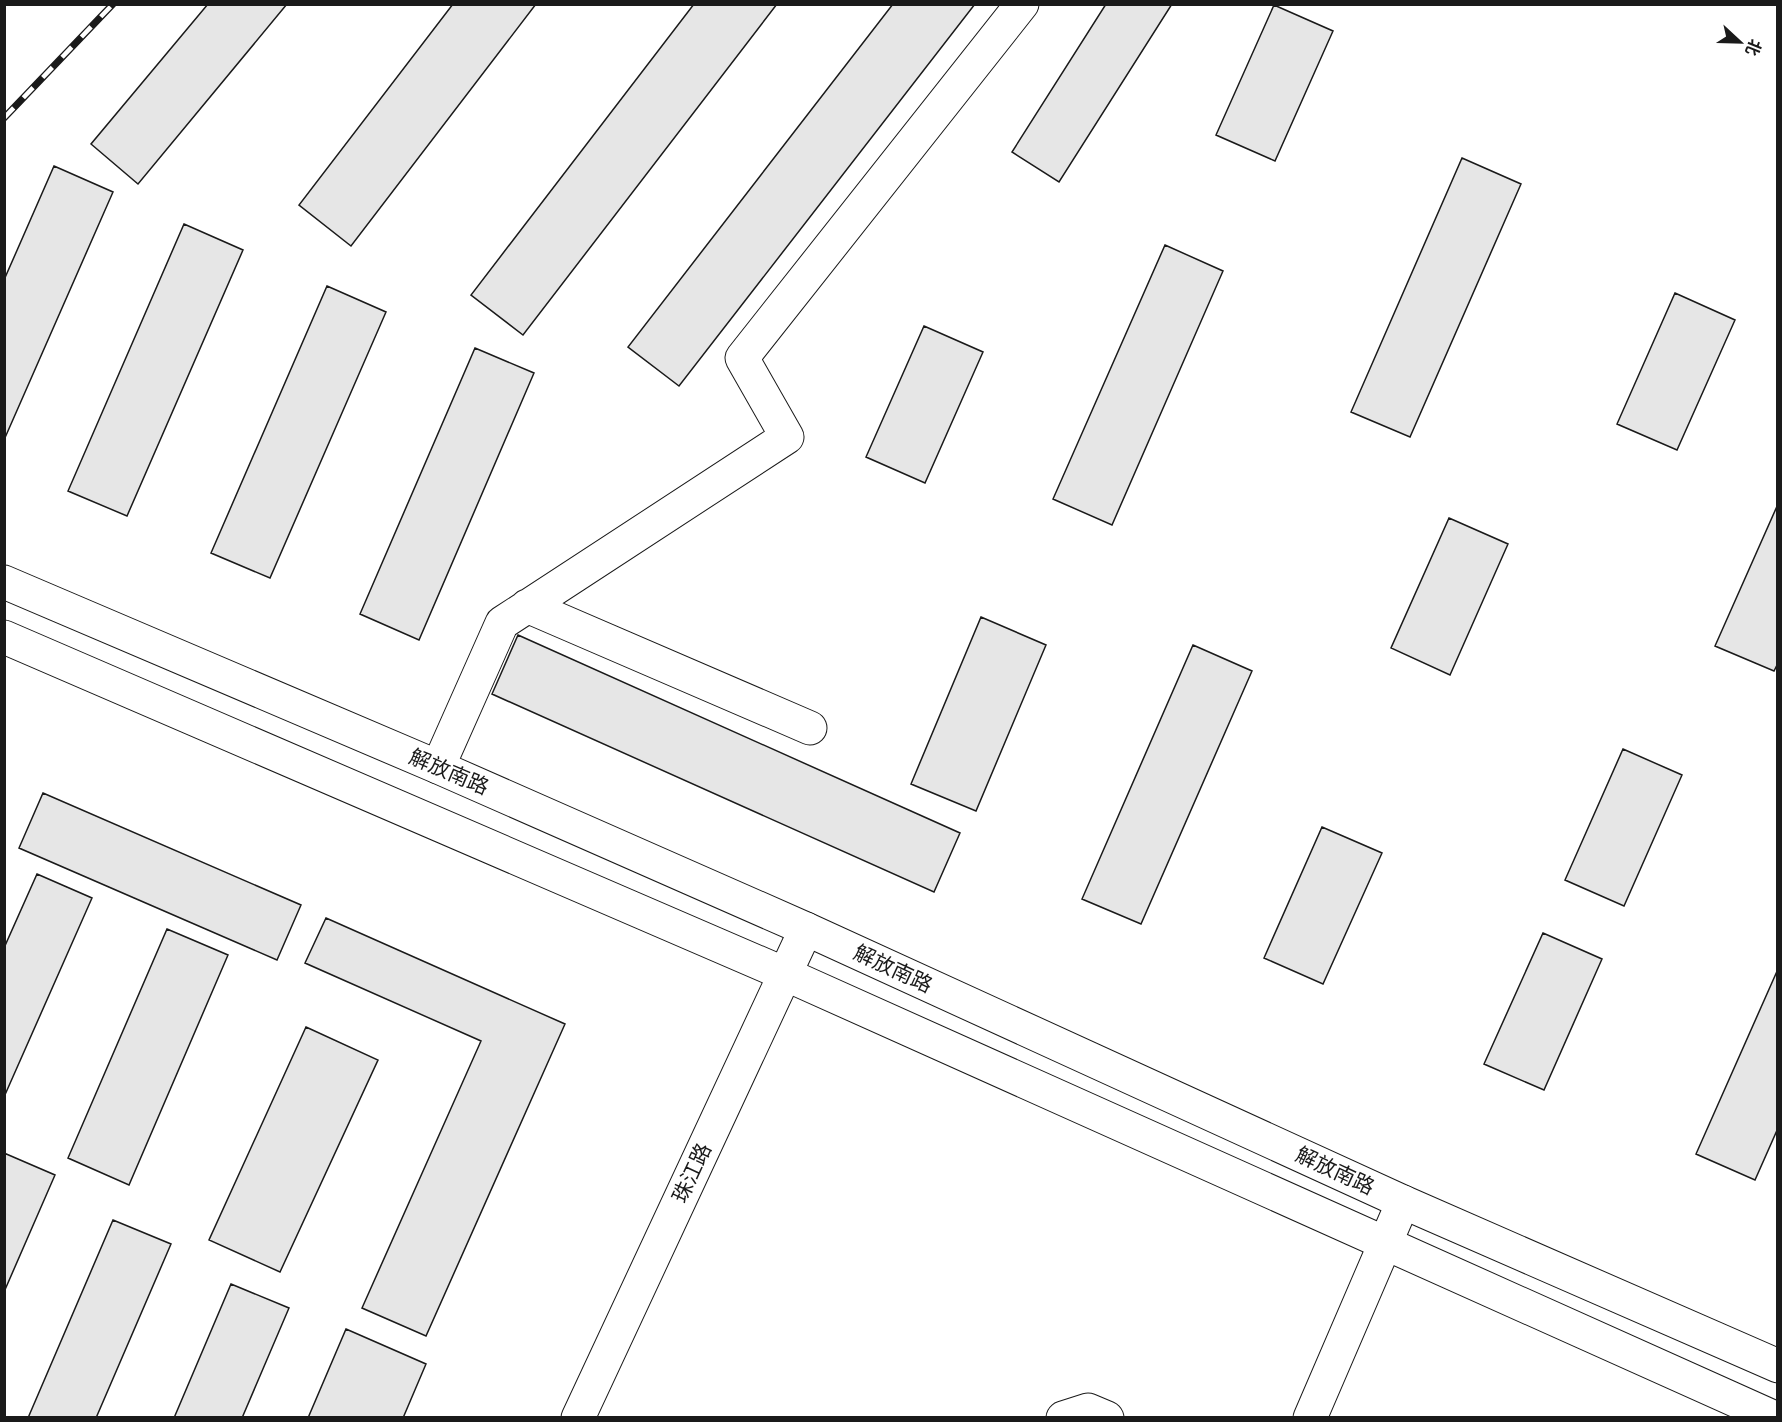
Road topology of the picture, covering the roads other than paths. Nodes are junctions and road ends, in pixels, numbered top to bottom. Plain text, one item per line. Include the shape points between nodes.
1 (1022, 4) edge
2 (4, 582) edge
3 (527, 606) junction
4 (4, 637) edge
5 (810, 729) dead end
6 (438, 767) junction
7 (806, 928) junction
8 (785, 974) junction
9 (1403, 1202) junction
10 (1385, 1243) junction
11 (1778, 1366) edge
12 (578, 1418) edge
13 (1063, 1418) edge
14 (1107, 1418) edge
15 (1310, 1418) edge
16 (1774, 1418) edge

1 - 3 main road via 742,358 788,437
2 - 6 main road, 解放南路
3 - 5 main road
3 - 6 main road via 502,623
4 - 8 main road
6 - 7 main road, 解放南路
7 - 8 main road, 珠江路
7 - 9 main road, 解放南路
8 - 10 main road
8 - 12 main road, 珠江路
9 - 10 main road
9 - 11 main road, 解放南路
10 - 15 main road
10 - 16 main road
13 - 14 main road via 1088,1410

